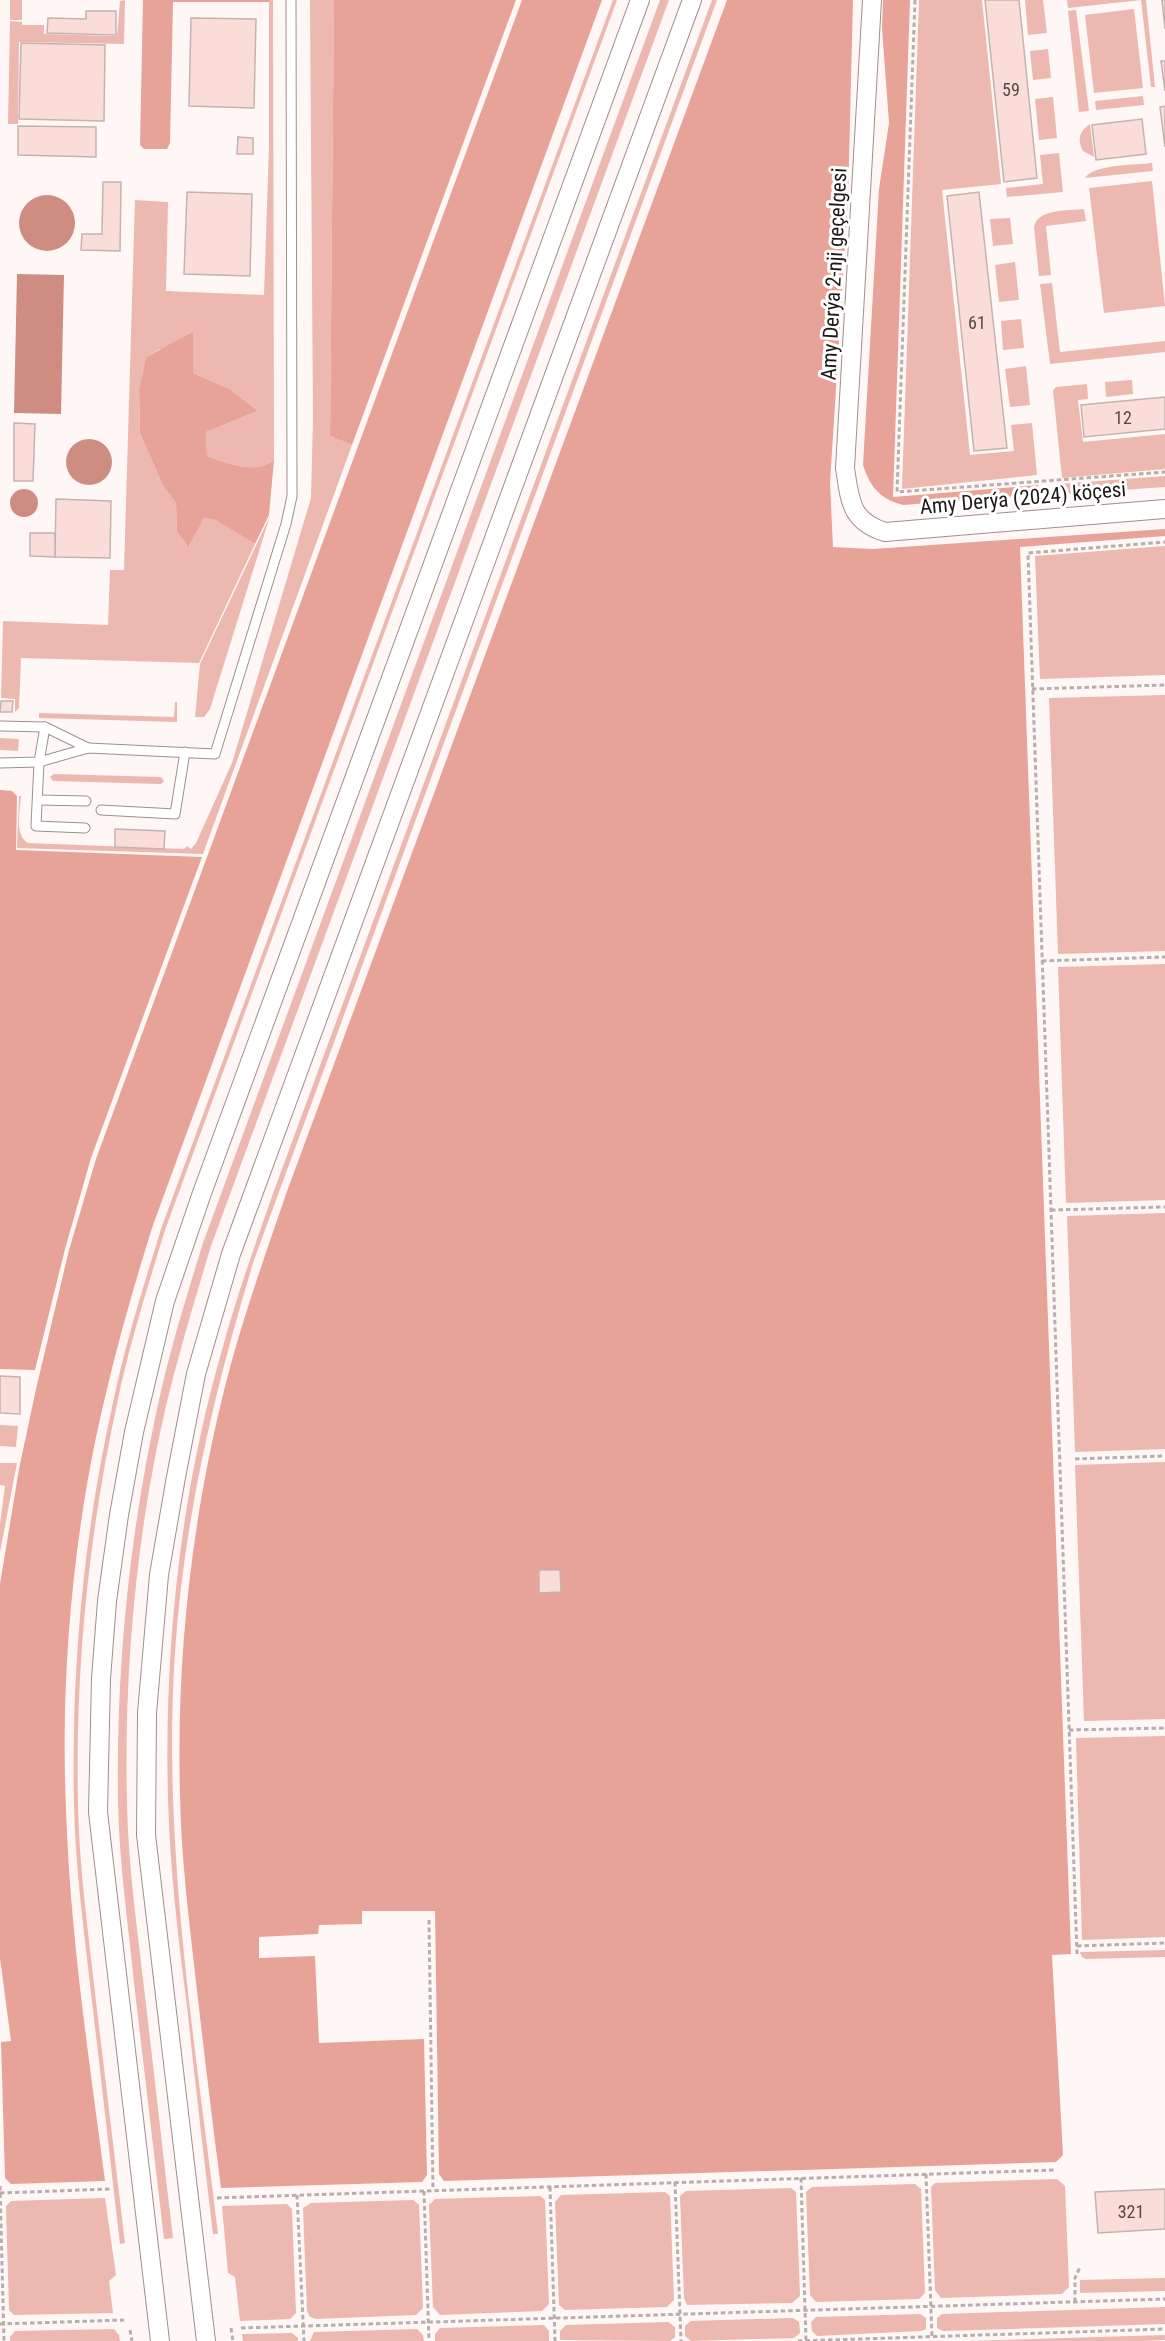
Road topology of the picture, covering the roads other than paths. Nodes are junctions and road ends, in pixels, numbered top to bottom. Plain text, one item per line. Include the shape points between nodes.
1 (291, 0) edge
2 (640, 0) edge
3 (692, 0) edge
4 (872, 0) edge
5 (1165, 509) edge
6 (885, 532) joint
7 (0, 726) edge
8 (45, 727) junction
9 (88, 748) junction
10 (185, 752) junction
11 (0, 762) edge
12 (39, 762) junction
13 (38, 800) junction
14 (86, 801) dead end
15 (101, 810) dead end
16 (85, 828) dead end
17 (159, 2335) edge
18 (205, 2335) edge

1 - 10 lane via 292,496 215,754
2 - 17 street via 202,1193 165,1301 134,1432 107,1600 98,1812
3 - 18 street via 236,1242 196,1374 159,1575 147,1713 146,1834
4 - 6 street, Amy Derýa 2-nji geçelgesi via 846,468 850,501 859,517 870,527
5 - 6 street, Amy Derýa (2024) köçesi
7 - 8 lane
8 - 9 lane
8 - 12 lane
9 - 10 lane
9 - 12 lane
10 - 15 lane via 175,814
11 - 12 lane
12 - 13 lane
13 - 14 lane
13 - 16 lane via 37,826

